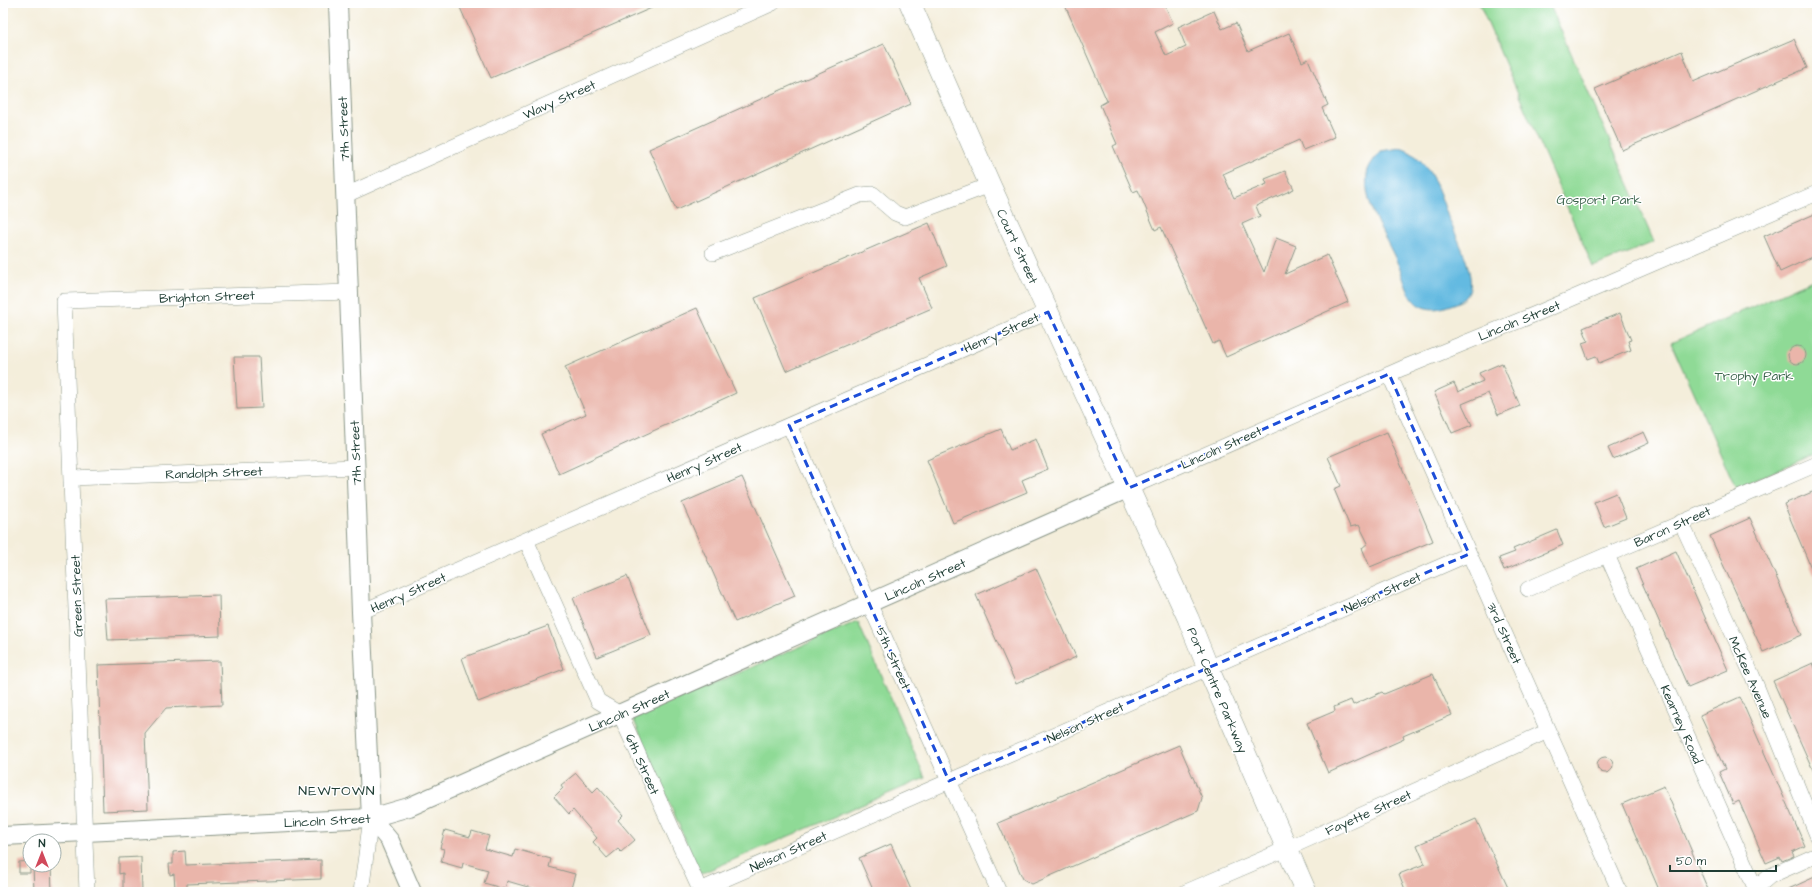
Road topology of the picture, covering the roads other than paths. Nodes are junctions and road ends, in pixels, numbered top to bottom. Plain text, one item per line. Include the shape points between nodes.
1 (338, 3) edge
2 (773, 3) edge
3 (910, 3) edge
4 (990, 185) junction
5 (1817, 193) edge
6 (346, 194) junction
7 (713, 253) dead end
8 (349, 292) junction
9 (64, 301) joint
10 (1048, 312) junction
11 (1389, 374) junction
12 (789, 425) junction
13 (1817, 464) edge
14 (356, 467) junction
15 (71, 478) junction
16 (1129, 488) junction
17 (1680, 522) junction
18 (526, 540) junction
19 (1470, 554) junction
20 (1606, 556) junction
21 (1528, 589) dead end
22 (870, 604) junction
23 (361, 612) junction
24 (1208, 668) junction
25 (620, 714) junction
26 (1548, 731) junction
27 (949, 781) junction
28 (371, 818) junction
29 (85, 832) junction
30 (1817, 835) edge
31 (3, 836) edge
32 (1286, 849) junction
33 (1817, 855) edge
34 (700, 890) joint
35 (1757, 890) edge
36 (87, 892) edge
37 (361, 892) edge
38 (412, 892) edge
39 (999, 892) edge
40 (1186, 892) edge
41 (1306, 892) edge
42 (1620, 892) edge

1 - 6 street, 7th Street
2 - 6 street, Wavy Street
3 - 4 main road, Court Street
4 - 7 street via 905,217 895,213 873,194 860,195
4 - 10 main road, Court Street
5 - 11 street, Lincoln Street
6 - 8 street, 7th Street
8 - 9 street, Brighton Street
8 - 14 street, 7th Street
9 - 15 street, Green Street
10 - 12 street, Henry Street
10 - 16 main road, Court Street
11 - 16 street, Lincoln Street
11 - 19 street, 3rd Street
12 - 18 street, Henry Street
12 - 22 street, 5th Street
13 - 17 street, Baron Street
14 - 15 street, Randolph Street
14 - 23 street, 7th Street
15 - 29 street, Green Street
16 - 22 street, Lincoln Street
16 - 24 main road, Port Centre Parkway
17 - 20 street, Baron Street
17 - 30 street, McKee Avenue via 1752,675
18 - 23 street, Henry Street
18 - 25 street via 598,700
19 - 24 street, Nelson Street
19 - 26 street, 3rd Street
20 - 21 street, Baron Street
20 - 35 street, Kearney Road
22 - 25 street, Lincoln Street
22 - 27 street, 5th Street
23 - 28 street, 7th Street
24 - 27 street, Nelson Street
24 - 32 main road, Port Centre Parkway
25 - 28 street, Lincoln Street via 409,807
25 - 34 street, 6th Street
26 - 32 street, Fayette Street
26 - 42 street, 3rd Street
27 - 34 street, Nelson Street
27 - 39 street, 5th Street
28 - 29 street, Lincoln Street
28 - 37 street
28 - 38 street via 390,841
29 - 31 street, Lincoln Street
29 - 36 street, Green Street
32 - 40 street, Fayette Street
32 - 41 main road, Port Centre Parkway
33 - 35 street via 1770,876

